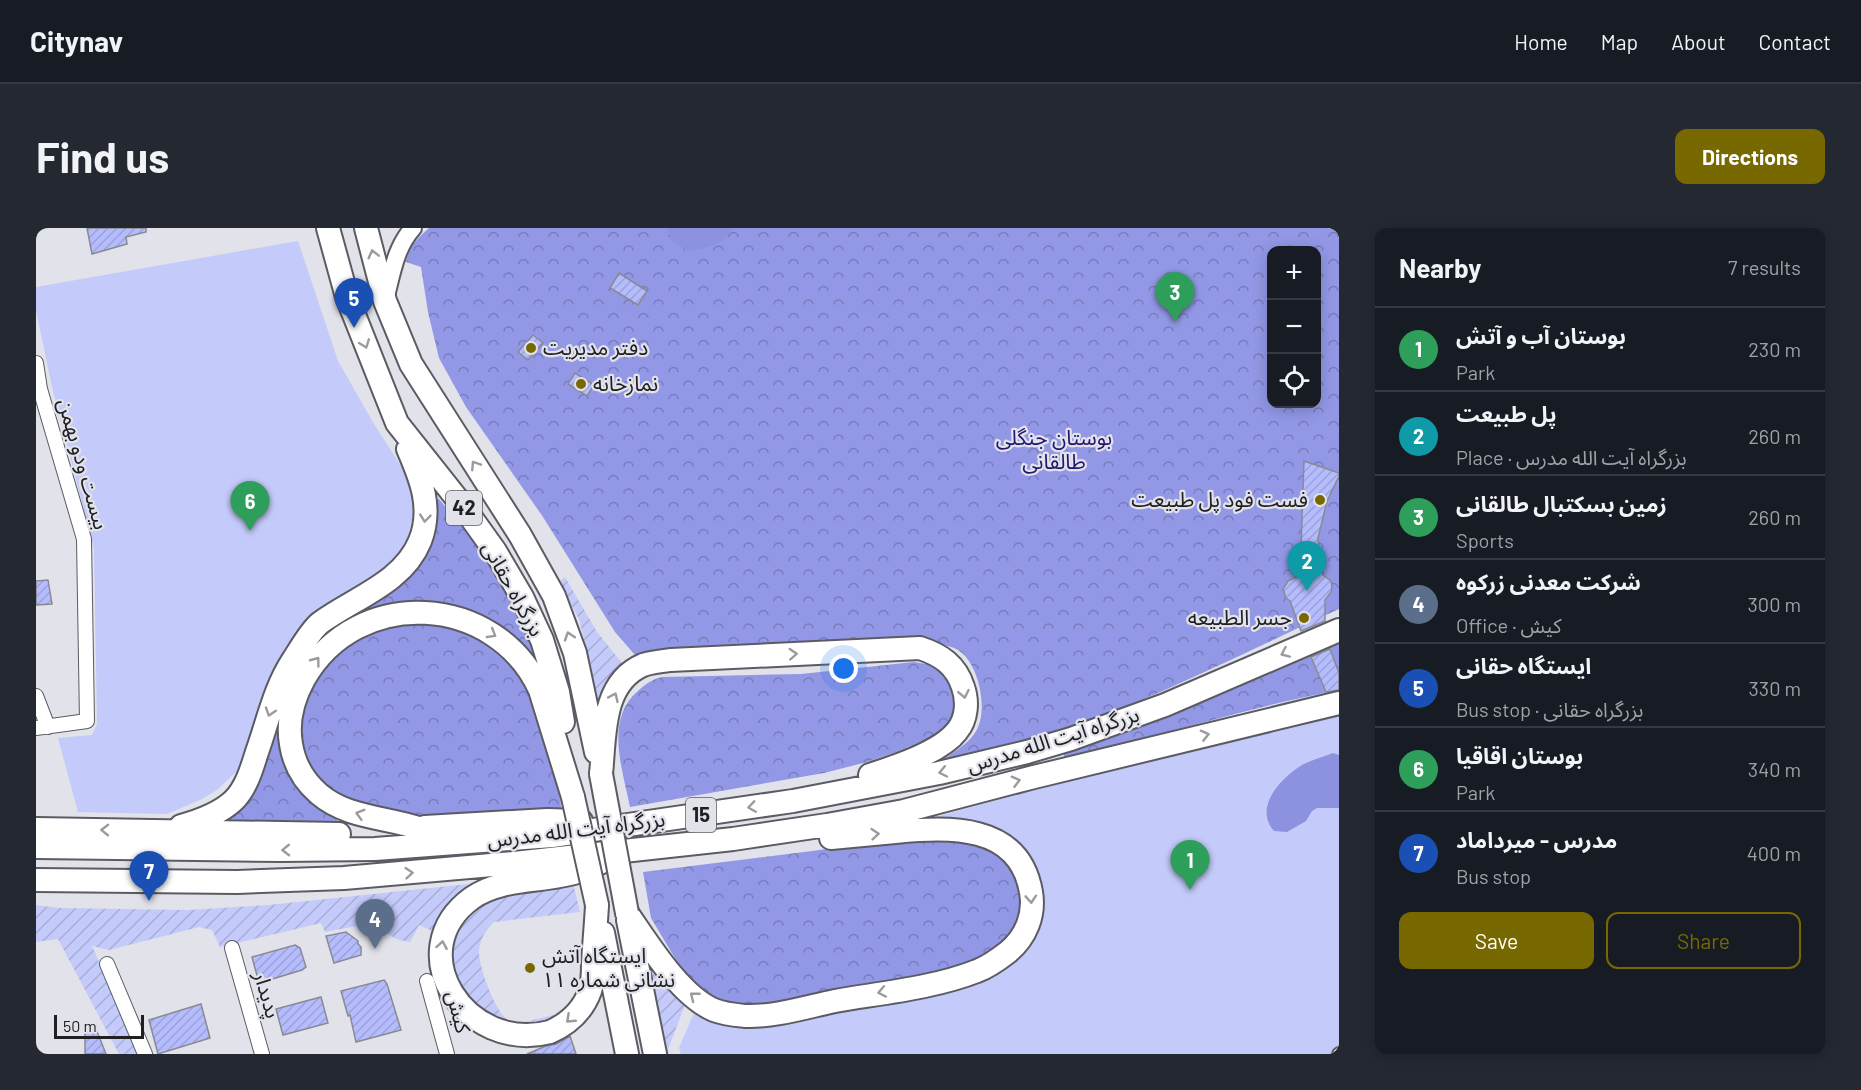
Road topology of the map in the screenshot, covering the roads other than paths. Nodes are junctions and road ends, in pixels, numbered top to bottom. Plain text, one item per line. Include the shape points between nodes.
1 (328, 228) edge
2 (366, 228) edge
3 (414, 228) edge
4 (385, 301) junction
5 (36, 363) edge
6 (397, 423) junction
7 (1339, 630) edge
8 (36, 696) edge
9 (1339, 703) edge
10 (42, 728) edge
11 (601, 774) junction
12 (573, 797) junction
13 (794, 801) junction
14 (645, 823) junction
15 (417, 827) junction
16 (36, 829) edge
17 (136, 831) junction
18 (733, 839) junction
19 (457, 843) junction
20 (36, 847) edge
21 (630, 850) junction
22 (344, 878) junction
23 (36, 880) edge
24 (36, 893) edge
25 (597, 905) junction
26 (627, 913) junction
27 (232, 948) dead end
28 (107, 964) dead end
29 (428, 981) dead end
30 (145, 1054) edge
31 (262, 1054) edge
32 (447, 1054) edge
33 (627, 1054) edge
34 (655, 1054) edge

1 -> 6 highway, بزرگراه حقانی / 42 via 347,297
4 -> 2 highway, بزرگراه حقانی / 42
3 - 4 street via 396,257
11 -> 4 highway, بزرگراه حقانی / 42 via 575,653 554,596 520,535 411,364
5 - 10 street, بیست ودو بهمن via 84,539 87,721
6 - 12 highway, بزرگراه حقانی / 42 via 462,505 522,597 542,640 558,692
6 -> 17 highway via 426,495 425,525 413,554 382,584 318,625 283,678 252,768 232,802 189,824
7 -> 13 highway, بزرگراه آیت الله مدرس / 15 via 1164,705 1071,739 939,773
8 - 10 street
18 -> 9 highway, بزرگراه آیت الله مدرس / 15 via 904,811
11 -> 13 highway via 613,693 630,673 642,666 671,660 920,648 944,658 954,669 965,694 966,708 958,731 929,751 892,768
11 - 26 highway, بزرگراه حقانی / 42, bridge
15 -> 12 highway via 357,814 321,796 298,768 289,734 296,695 323,652 360,625 396,615 433,613 463,620 512,649 540,690
12 - 25 highway, بزرگراه حقانی / 42, bridge
13 -> 14 highway, بزرگراه آیت الله مدرس / 15
14 - 15 highway via 547,820
14 - 19 highway, بزرگراه آیت الله مدرس / 15 via 552,836
15 - 17 highway via 348,834
15 - 19 highway
17 -> 16 highway
18 - 21 highway, بزرگراه آیت الله مدرس / 15
18 -> 26 highway via 793,841 933,828 973,832 999,843 1020,859 1029,883 1032,916 1018,942 979,971 919,986 747,1016 714,1010 688,992
19 -> 20 highway, بزرگراه آیت الله مدرس / 15 via 281,850
22 -> 21 highway, بزرگراه آیت الله مدرس / 15
25 -> 21 highway via 590,991 568,1022 544,1035 517,1039 485,1033 455,1007 442,972 442,943 453,918 465,904 490,889 577,872
22 - 23 highway, بزرگراه آیت الله مدرس / 15 via 237,882
22 - 24 highway via 281,894
25 - 33 highway, بزرگراه حقانی / 42
26 - 34 highway, بزرگراه حقانی / 42
27 - 31 street, پدیدار
28 - 30 street
29 - 32 street, کیش

